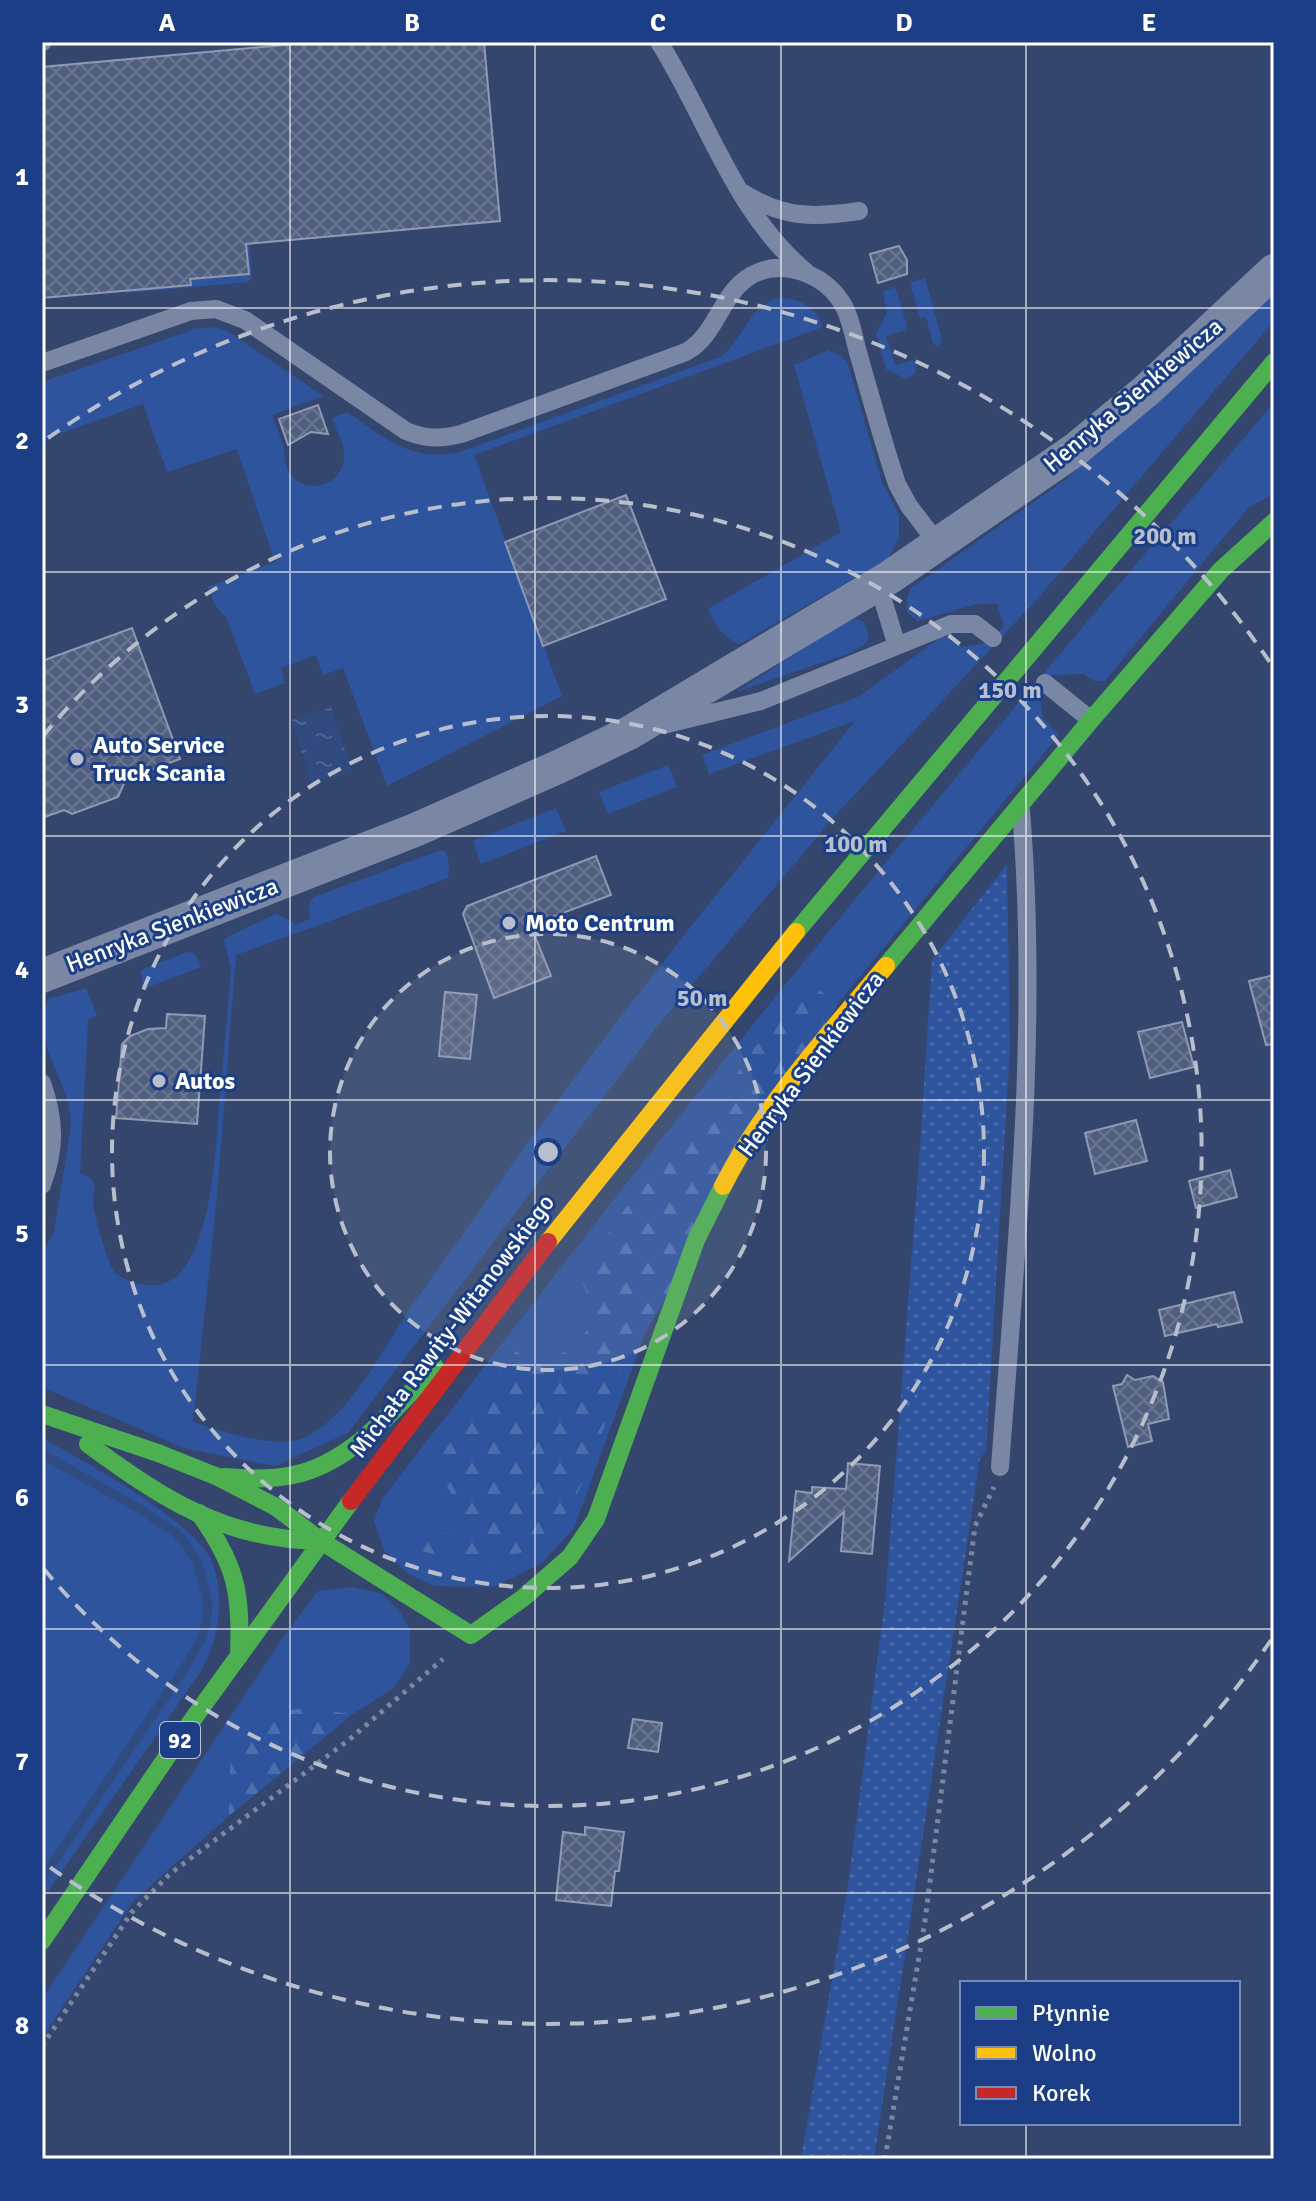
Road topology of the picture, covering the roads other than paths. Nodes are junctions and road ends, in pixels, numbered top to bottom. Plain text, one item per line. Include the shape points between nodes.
1 (659, 42) edge
2 (741, 191) junction
3 (859, 211) dead end
4 (1274, 271) edge
5 (812, 276) junction
6 (1274, 362) edge
7 (42, 363) edge
8 (1274, 522) edge
9 (935, 540) junction
10 (878, 584) junction
11 (993, 638) dead end
12 (897, 646) junction
13 (1045, 683) dead end
14 (1091, 720) junction
15 (629, 733) junction
16 (1021, 803) junction
17 (42, 976) edge
18 (42, 1083) edge
19 (42, 1185) edge
20 (491, 1312) junction
21 (48, 1417) edge
22 (1000, 1467) road end
23 (218, 1477) junction
24 (199, 1513) junction
25 (321, 1541) junction
26 (239, 1656) junction
27 (42, 1941) edge

1 - 2 lane
2 - 3 lane via 779,211 800,215
2 - 5 lane via 769,234
4 - 9 street, Henryka Sienkiewicza via 1076,449
5 - 7 lane via 779,267 758,272 735,288 709,333 686,352 441,438 401,428 245,320 216,309 191,311
5 - 9 lane via 843,304 883,415 900,490
6 - 20 street, Michała Rawity-Witanowskiego / 92 via 933,763
8 - 14 street, Henryka Sienkiewicza via 1221,570
9 - 10 street, Henryka Sienkiewicza
10 - 12 lane
10 - 15 street, Henryka Sienkiewicza
11 - 12 lane via 963,622
12 - 15 lane via 761,701
13 - 14 lane
14 - 16 street, Henryka Sienkiewicza
15 - 17 street, Henryka Sienkiewicza via 415,830
16 - 22 lane via 1028,891 1028,1058
16 - 25 street, Henryka Sienkiewicza via 811,1056 729,1174 696,1240 596,1519 570,1557 471,1635
18 - 19 lane via 54,1140
20 - 23 street via 333,1461 270,1479
20 - 25 street, Michała Rawity-Witanowskiego / 92
21 - 23 street
21 - 24 street via 128,1474
23 - 25 street via 276,1507
24 - 25 street via 239,1531 286,1541
24 - 26 street via 234,1569
25 - 26 street, Michała Rawity-Witanowskiego / 92
26 - 27 street, Michała Rawity-Witanowskiego / 92

